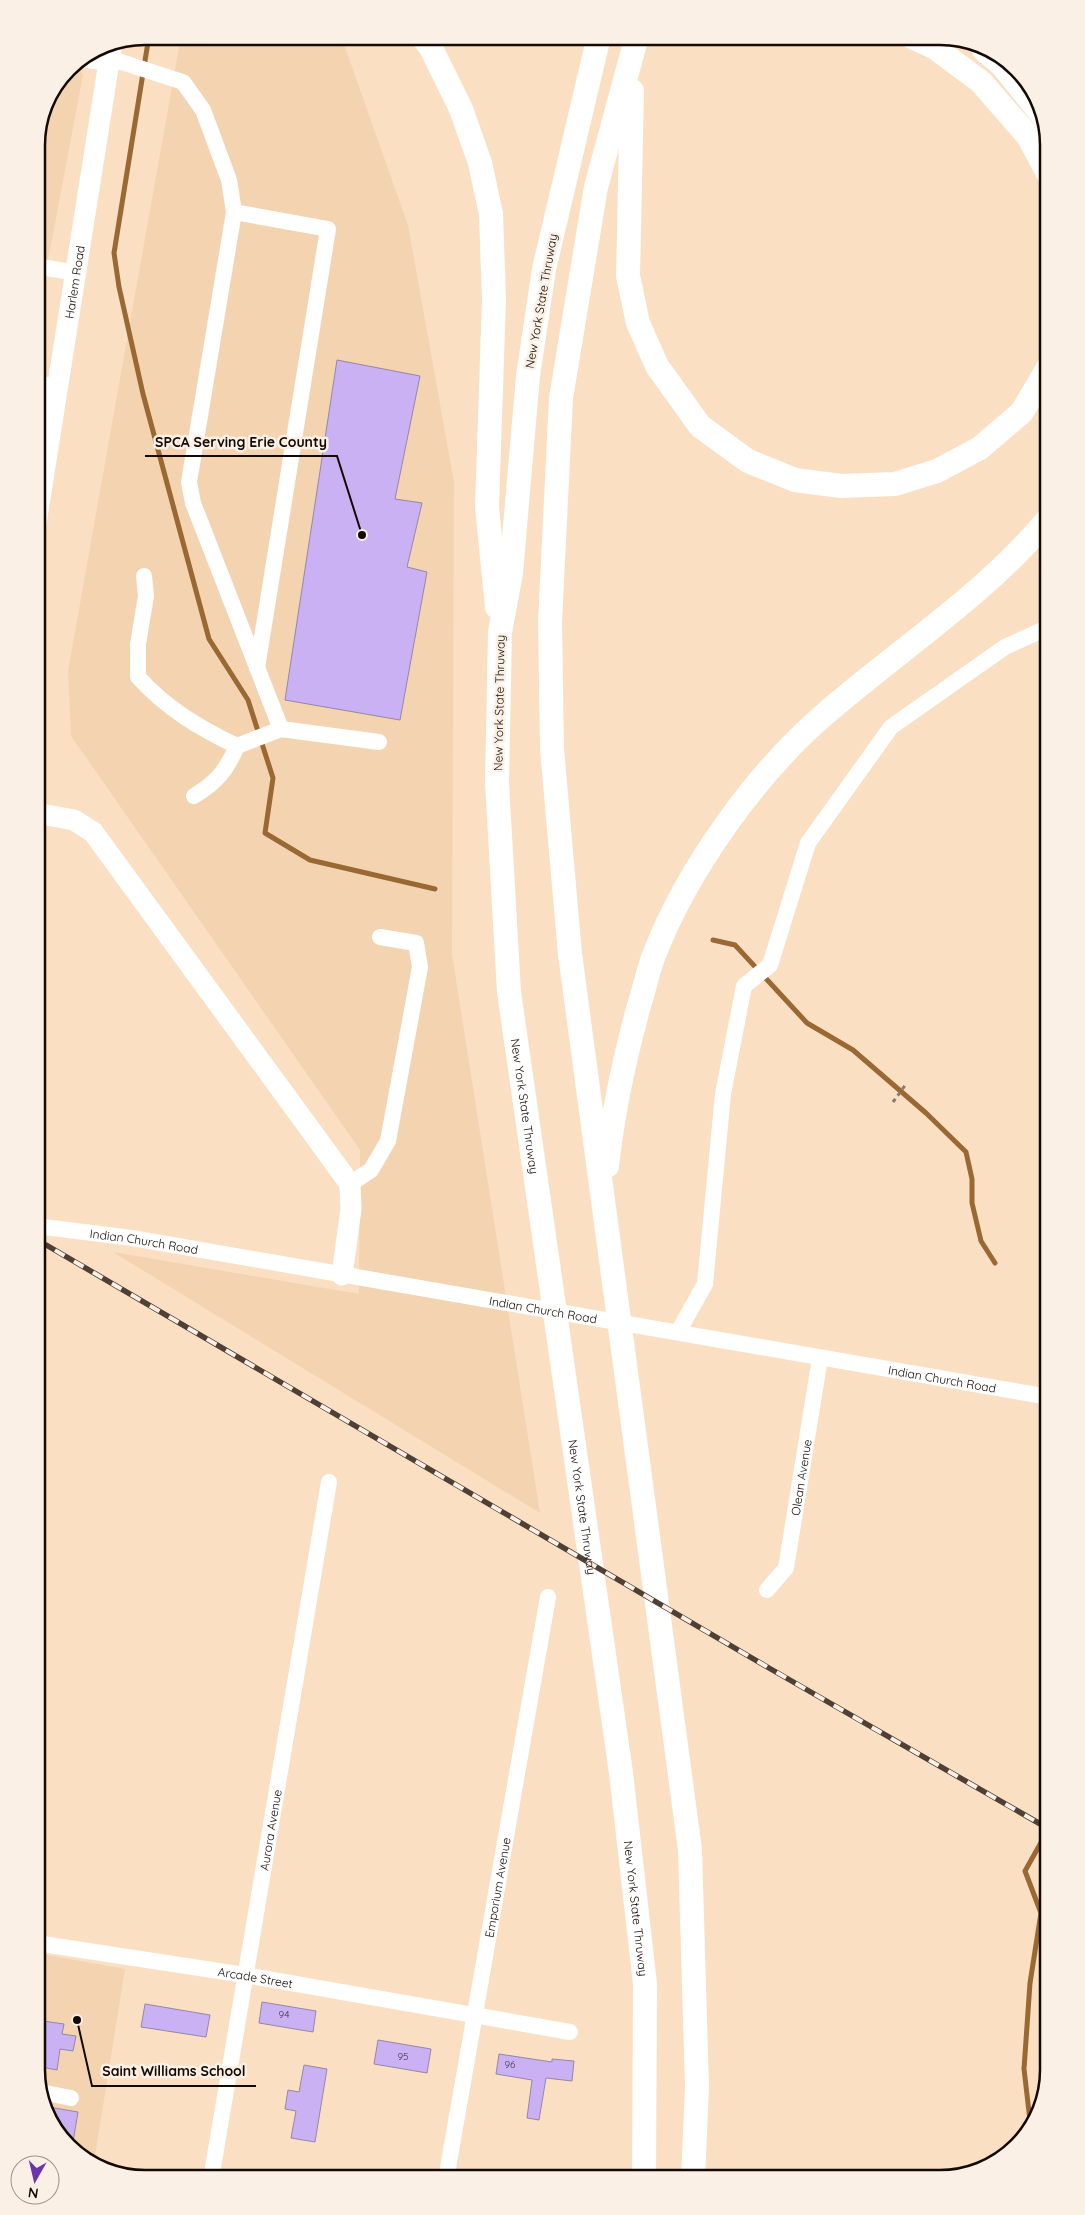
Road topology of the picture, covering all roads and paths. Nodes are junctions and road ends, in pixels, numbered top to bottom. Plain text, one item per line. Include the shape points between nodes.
1 (429, 45) edge
2 (597, 45) edge
3 (634, 45) edge
4 (635, 45) edge
5 (930, 45) edge
6 (110, 55) edge
7 (1006, 70) edge
8 (1028, 98) edge
9 (1040, 158) edge
10 (234, 212) junction
11 (45, 268) edge
12 (76, 273) junction
13 (1040, 381) edge
14 (45, 385) edge
15 (58, 386) junction
16 (45, 466) edge
17 (1040, 529) edge
18 (144, 576) dead end
19 (1040, 631) edge
20 (500, 632) junction
21 (257, 668) junction
22 (281, 729) junction
23 (379, 742) dead end
24 (237, 746) junction
25 (194, 796) dead end
26 (45, 815) edge
27 (380, 937) dead end
28 (906, 1084) dead end
29 (893, 1102) dead end
30 (350, 1184) junction
31 (604, 1200) junction
32 (45, 1227) edge
33 (342, 1275) junction
34 (678, 1332) junction
35 (820, 1358) junction
36 (1040, 1395) edge
37 (329, 1482) dead end
38 (767, 1590) dead end
39 (548, 1597) dead end
40 (45, 1944) edge
41 (245, 1975) junction
42 (474, 2014) junction
43 (570, 2032) dead end
44 (48, 2093) edge
45 (71, 2098) dead end
46 (211, 2170) edge
47 (448, 2170) edge
48 (644, 2170) edge
49 (693, 2170) edge

1 - 20 highway via 461,109 480,163 491,214 494,299 487,507
2 - 20 highway, New York State Thruway via 544,269 528,376 511,573
3 - 31 highway via 596,187 561,398 550,622 552,749 560,855 584,1069
4 - 13 highway via 629,158 628,276 638,323 657,366 700,426 748,461 795,480 841,486 895,484 937,471 980,448 1022,412
5 - 9 highway via 981,82 1028,136
6 - 10 street via 183,82 203,110 229,180
6 - 12 main road, Harlem Road
7 - 8 highway
10 - 21 street via 189,482 193,503
10 - 21 street via 328,229
11 - 12 street
12 - 15 main road, Harlem Road
14 - 15 street
15 - 16 main road, Harlem Road
17 - 31 highway via 1022,551 960,606 824,714 778,759 741,803 677,904 654,956 618,1093
18 - 24 street via 146,596 138,644 138,677 157,699 203,730
19 - 34 street via 1006,647 891,727 808,843 770,965 744,986 723,1094 705,1284
20 - 48 highway, New York State Thruway via 497,783 509,992 620,1773 645,1984
21 - 22 street
22 - 23 street
22 - 24 street
24 - 25 street via 228,766 212,785
26 - 30 main road via 74,820 93,832
27 - 30 street via 416,943 420,967 388,1141 371,1170
28 - 29 path
30 - 33 main road via 351,1209
31 - 49 highway via 690,1850 697,2087
32 - 33 street, Indian Church Road via 132,1238
33 - 34 street, Indian Church Road
34 - 35 street, Indian Church Road
35 - 36 street, Indian Church Road
35 - 38 street, Olean Avenue via 786,1568
37 - 41 street, Aurora Avenue
39 - 42 street, Emporium Avenue
40 - 41 street, Arcade Street
41 - 42 street, Arcade Street
41 - 46 street, Aurora Avenue
42 - 43 street, Arcade Street
42 - 47 street, Emporium Avenue
44 - 45 street

